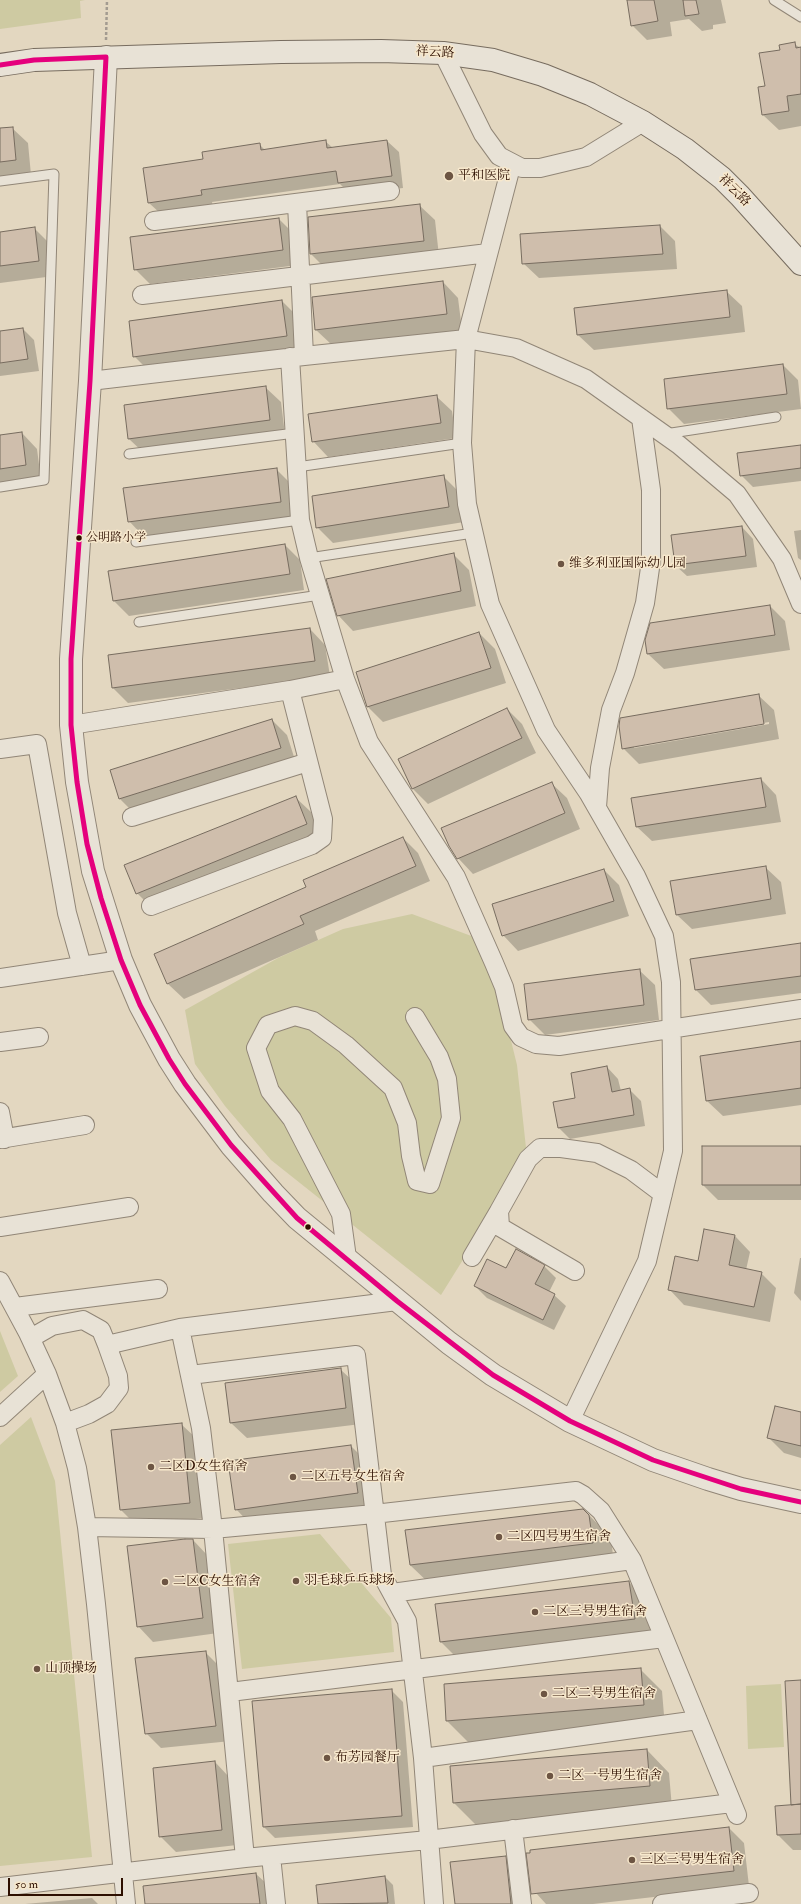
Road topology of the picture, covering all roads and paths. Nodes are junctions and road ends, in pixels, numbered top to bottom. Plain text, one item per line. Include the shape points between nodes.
1 (107, 0) edge
2 (774, 0) edge
3 (801, 17) edge
4 (442, 53) junction
5 (106, 57) junction
6 (0, 65) edge
7 (643, 122) junction
8 (512, 163) junction
9 (0, 181) edge
10 (390, 191) dead end
11 (297, 203) junction
12 (154, 221) dead end
13 (488, 253) junction
14 (801, 264) edge
15 (300, 276) junction
16 (142, 295) dead end
17 (466, 339) junction
18 (297, 357) junction
19 (90, 382) junction
20 (776, 417) dead end
21 (641, 418) junction
22 (295, 432) junction
23 (664, 434) junction
24 (462, 443) junction
25 (129, 454) dead end
26 (297, 467) junction
27 (0, 487) edge
28 (300, 520) junction
29 (474, 533) junction
30 (136, 542) dead end
31 (309, 558) junction
32 (320, 595) junction
33 (801, 604) edge
34 (139, 622) dead end
35 (345, 679) junction
36 (290, 690) junction
37 (71, 725) junction
38 (0, 749) edge
39 (308, 762) junction
40 (597, 807) junction
41 (132, 817) dead end
42 (151, 906) dead end
43 (121, 960) junction
44 (82, 966) junction
45 (0, 978) edge
46 (801, 1009) edge
47 (415, 1017) dead end
48 (671, 1028) junction
49 (39, 1037) dead end
50 (0, 1042) edge
51 (0, 1112) edge
52 (85, 1125) dead end
53 (2, 1139) edge
54 (663, 1194) junction
55 (130, 1207) dead end
56 (499, 1211) junction
57 (0, 1227) edge
58 (472, 1257) dead end
59 (347, 1258) junction
60 (575, 1271) dead end
61 (0, 1281) edge
62 (158, 1289) dead end
63 (397, 1301) junction
64 (15, 1307) junction
65 (180, 1328) junction
66 (31, 1338) junction
67 (107, 1345) junction
68 (47, 1374) junction
69 (190, 1375) junction
70 (0, 1417) edge
71 (570, 1421) junction
72 (65, 1423) junction
73 (801, 1502) edge
74 (374, 1514) junction
75 (87, 1527) junction
76 (213, 1530) junction
77 (632, 1560) junction
78 (392, 1593) junction
79 (664, 1638) junction
80 (414, 1668) junction
81 (230, 1692) junction
82 (698, 1720) junction
83 (423, 1758) junction
84 (512, 1829) junction
85 (428, 1840) junction
86 (271, 1856) junction
87 (245, 1858) junction
88 (122, 1873) junction
89 (0, 1887) edge
90 (749, 1893) dead end
91 (126, 1904) edge
92 (276, 1904) edge
93 (434, 1904) edge
94 (522, 1904) edge
95 (662, 1904) edge

1 - 5 path
2 - 3 lane
4 - 5 street, 祥云路 via 288,52
4 - 7 street, 祥云路 via 493,60 543,75 590,94
4 - 8 street via 483,134 499,156
5 - 6 street, 祥云路 via 34,60
5 - 19 street
7 - 8 street via 586,157 540,168 522,168
7 - 14 street, 祥云路 via 685,149 722,178
8 - 13 street
9 - 27 lane via 54,174 44,480
10 - 11 street
11 - 12 street
11 - 15 street
13 - 15 street
13 - 17 street
15 - 16 street
15 - 18 street
17 - 18 street
17 - 21 street via 516,348 586,379
17 - 24 street
18 - 19 street
18 - 22 street
19 - 37 street via 71,659
20 - 23 lane
21 - 23 street
21 - 40 street via 651,490 651,561 645,603 625,673 611,710 600,768
22 - 25 lane
22 - 26 street
23 - 33 street via 737,494 782,558
24 - 26 lane
24 - 29 street via 467,504
26 - 28 street
28 - 30 lane
28 - 31 street
29 - 31 lane
29 - 40 street via 490,604 546,730
31 - 32 street
32 - 34 lane
32 - 35 street
35 - 36 street
35 - 48 street via 369,742 456,877 504,987 512,1026 521,1037 536,1044 560,1046
36 - 37 street
36 - 39 street
37 - 43 street via 77,782 89,851
38 - 44 street via 37,744 66,905
39 - 41 street
39 - 42 street via 323,818 322,838 312,845
40 - 48 street via 636,876 664,936 671,982
43 - 44 street
43 - 59 street via 140,1005 169,1059 202,1108 272,1192 298,1218
44 - 45 street
46 - 48 street
47 - 59 street via 439,1057 447,1079 451,1118 430,1184 417,1181 407,1123 393,1088 346,1045 313,1021 295,1016 268,1025 256,1048 270,1091 292,1119 341,1214
48 - 54 street via 673,1151
49 - 50 street
51 - 53 street
52 - 53 street
54 - 56 street via 631,1170 597,1153 540,1148 528,1159
54 - 71 street via 648,1261
55 - 57 street
56 - 58 street
56 - 60 street via 500,1226
59 - 63 street
61 - 64 street
62 - 64 street
63 - 65 street
63 - 71 street via 493,1375
64 - 66 street
65 - 67 street
65 - 69 street
66 - 67 street via 52,1326 82,1320 101,1330
66 - 68 street
67 - 72 street via 118,1376 119,1388 107,1404
68 - 70 street
68 - 72 street
69 - 74 street via 356,1355
69 - 76 street via 201,1428
71 - 73 street via 653,1460 741,1489
72 - 75 street via 77,1468
74 - 76 street
74 - 77 street via 576,1491 601,1511
74 - 78 street via 382,1575
75 - 76 street
75 - 88 street
76 - 81 street
77 - 78 street
77 - 79 street
78 - 80 street via 407,1621
79 - 80 street
79 - 82 street
80 - 81 street
80 - 83 street
81 - 87 street
82 - 83 street
82 - 84 street via 734,1809
83 - 85 street
84 - 85 street
84 - 94 street
85 - 86 street
85 - 93 street
86 - 87 street
86 - 92 street
87 - 88 street
88 - 89 street
88 - 91 street
90 - 95 street

